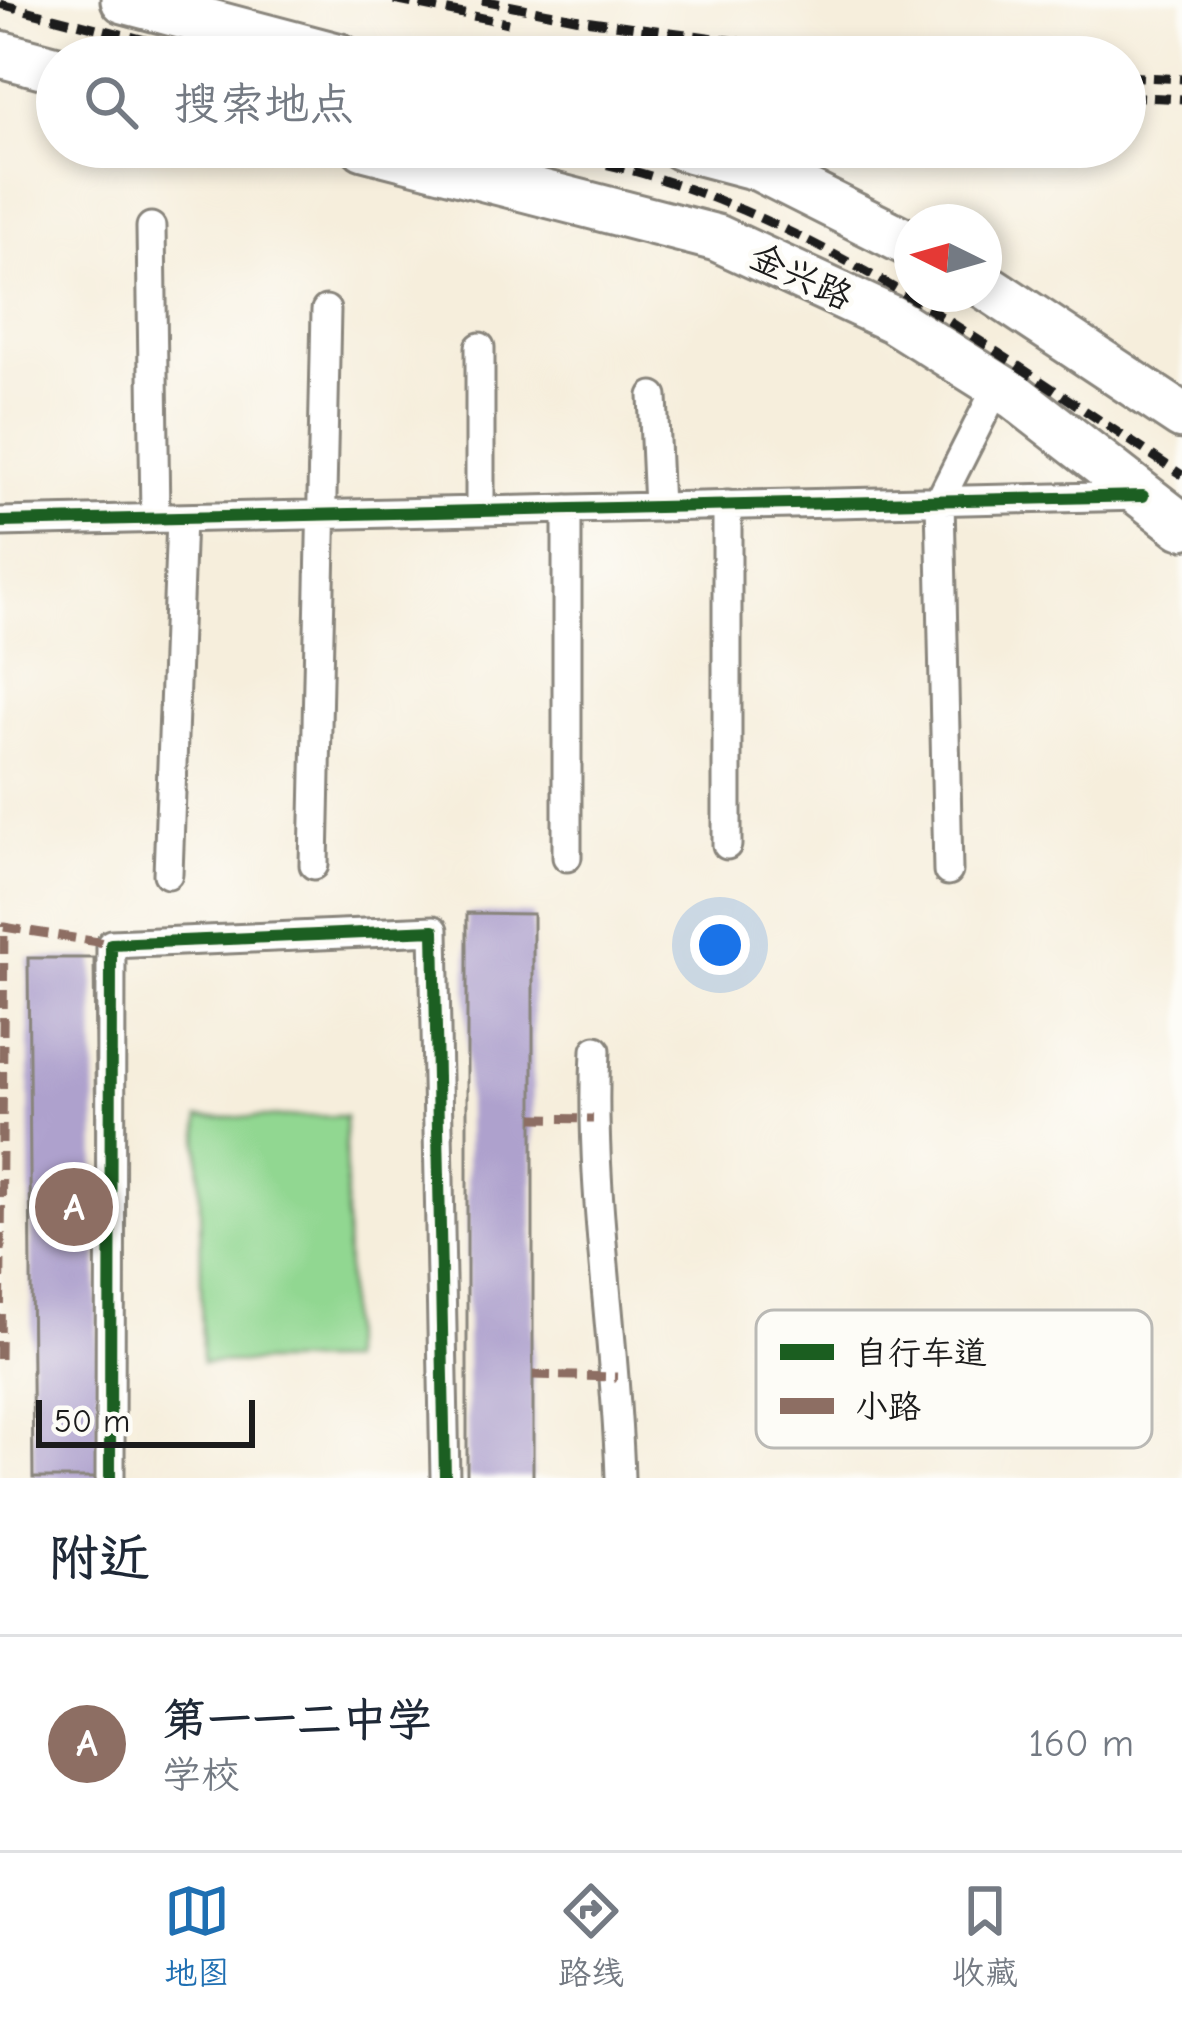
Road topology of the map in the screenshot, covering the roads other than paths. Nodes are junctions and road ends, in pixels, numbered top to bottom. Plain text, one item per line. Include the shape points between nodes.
1 (124, 0) edge
2 (260, 36) edge
3 (0, 54) edge
4 (36, 63) edge
5 (445, 168) edge
6 (759, 168) edge
7 (151, 227) dead end
8 (894, 236) edge
9 (1002, 297) edge
10 (326, 310) dead end
11 (480, 347) dead end
12 (998, 386) junction
13 (653, 396) dead end
14 (1182, 416) edge
15 (1143, 496) junction
16 (940, 500) junction
17 (727, 505) junction
18 (658, 507) junction
19 (567, 509) junction
20 (480, 511) junction
21 (320, 514) junction
22 (168, 518) junction
23 (0, 522) edge
24 (1182, 526) edge
25 (727, 845) dead end
26 (567, 857) dead end
27 (314, 866) dead end
28 (948, 871) dead end
29 (168, 874) dead end
30 (596, 1050) dead end
31 (110, 1478) edge
32 (445, 1478) edge
33 (620, 1478) edge

1 - 2 highway
3 - 4 highway
5 - 12 highway, 金兴路 via 717,238 892,319
6 - 8 highway
7 - 22 street
9 - 14 highway
10 - 21 street
11 - 20 street
12 - 15 highway, 金兴路
12 - 16 street
13 - 18 street
15 - 16 street
15 - 24 highway, 金兴路
16 - 17 street
16 - 28 street
17 - 18 street
17 - 25 street
18 - 19 street
19 - 20 street
19 - 26 street
20 - 21 street
21 - 22 street
21 - 27 street
22 - 23 street
22 - 29 street
30 - 33 street via 592,1119
31 - 32 street via 111,944 434,930

